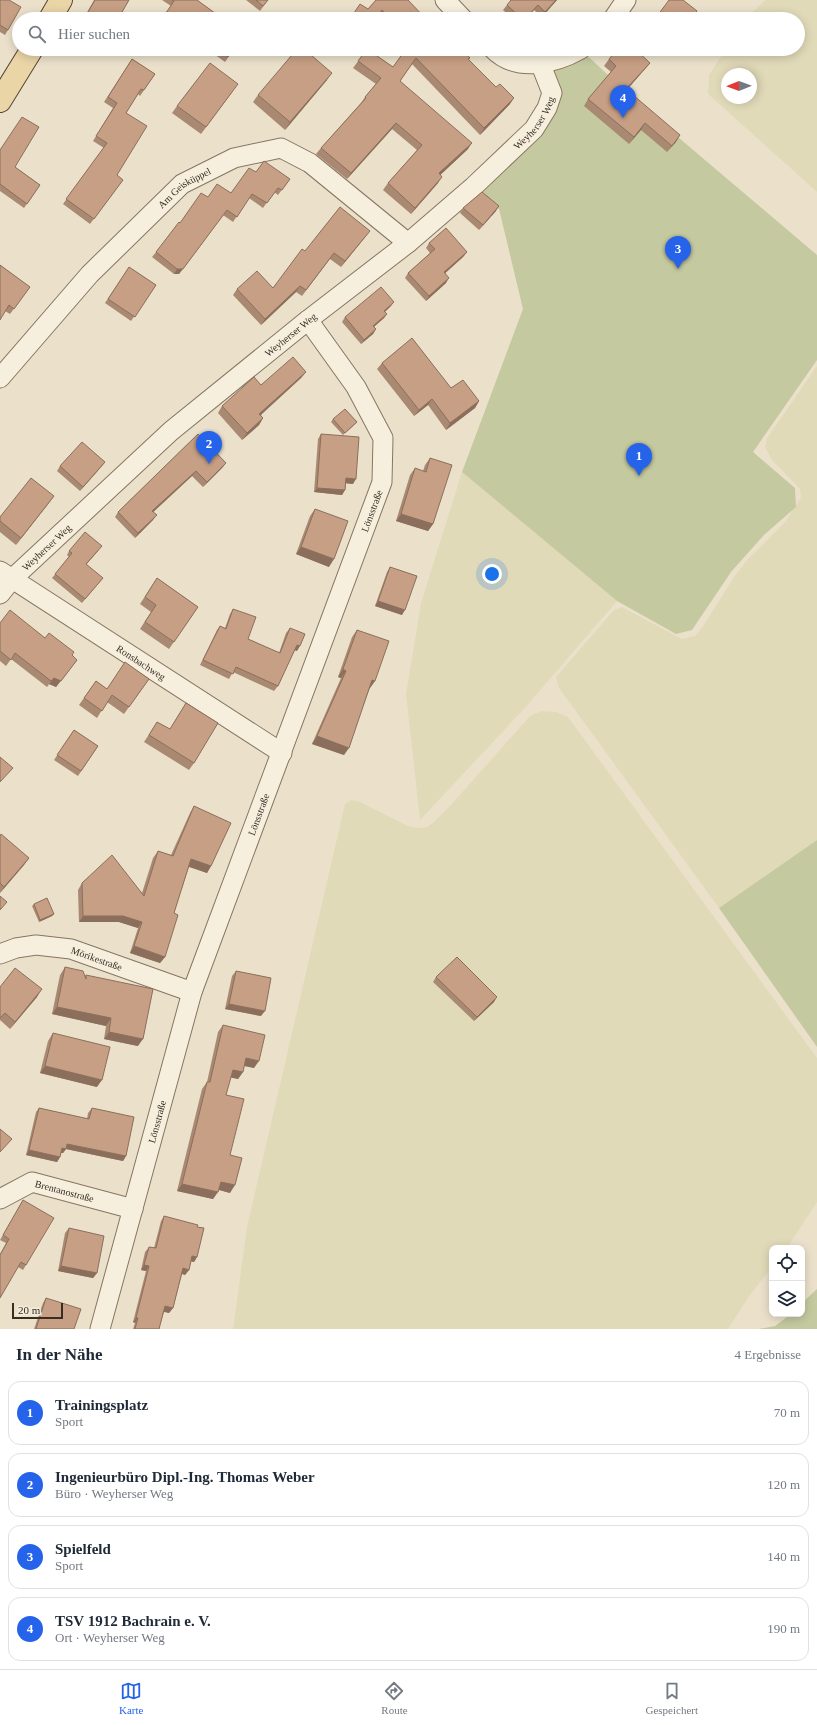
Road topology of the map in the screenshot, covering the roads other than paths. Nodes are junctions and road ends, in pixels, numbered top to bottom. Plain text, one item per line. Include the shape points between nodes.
1 (61, 0) edge
2 (445, 0) edge
3 (626, 0) edge
4 (54, 12) edge
5 (457, 12) edge
6 (618, 12) edge
7 (28, 56) edge
8 (499, 56) edge
9 (562, 56) edge
10 (541, 64) junction
11 (0, 101) edge
12 (408, 243) junction
13 (308, 320) junction
14 (0, 378) edge
15 (6, 575) edge
16 (0, 594) edge
17 (282, 753) junction
18 (0, 954) edge
19 (192, 992) junction
20 (0, 1199) edge
21 (133, 1209) junction
22 (100, 1329) edge

1 - 4 main road
2 - 5 street
3 - 6 street
7 - 11 main road
8 - 10 street via 528,64
9 - 10 street
10 - 12 street, Weyherser Weg via 552,93 547,108 534,129 473,187
12 - 13 street, Weyherser Weg
12 - 14 street, Am Geisküppel via 310,163 280,148 234,158 182,184 90,274
13 - 15 street, Weyherser Weg via 171,431
13 - 17 street, Lönsstraße via 356,387 383,438 382,482
15 - 16 street, Weyherser Weg
15 - 17 street, Ronsbachweg
17 - 19 street, Lönsstraße
18 - 19 street, Mörikestraße via 36,945 71,949
19 - 21 street, Lönsstraße
20 - 21 street, Brentanostraße via 32,1182
21 - 22 street, Lönsstraße

